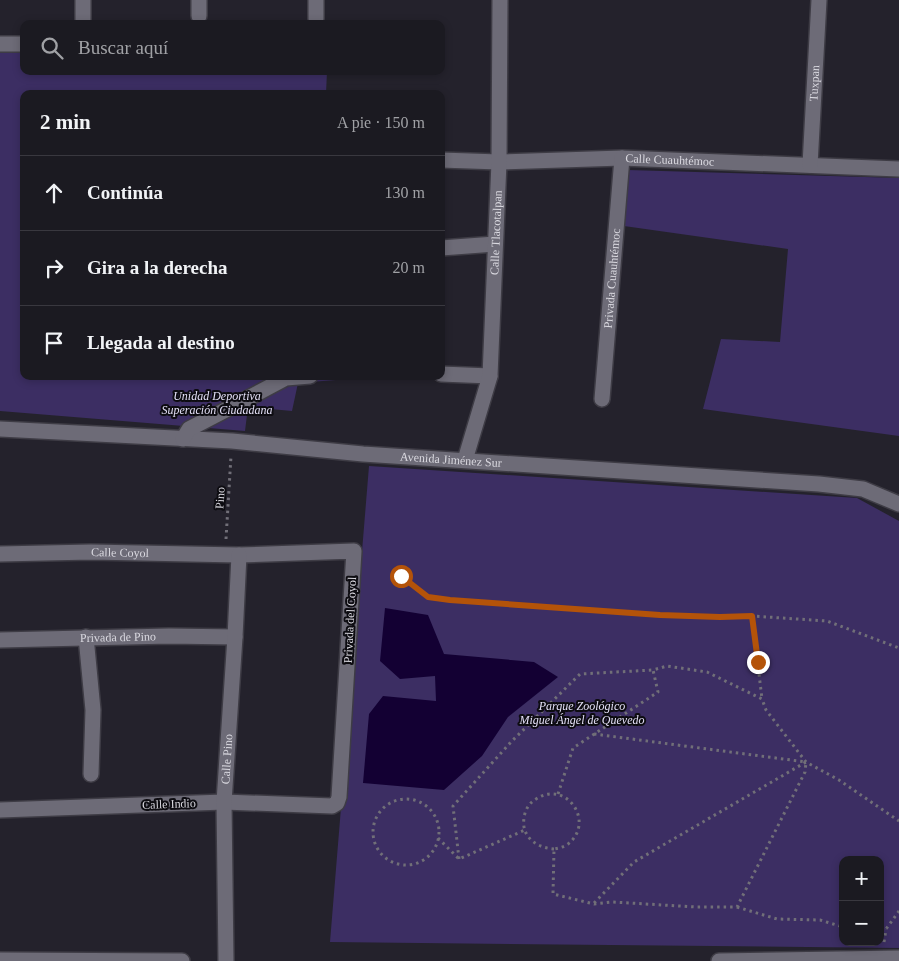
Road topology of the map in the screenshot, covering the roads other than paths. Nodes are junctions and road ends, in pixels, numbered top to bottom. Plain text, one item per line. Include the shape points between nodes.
1 (83, 0) edge
2 (199, 0) edge
3 (316, 0) edge
4 (500, 0) edge
5 (819, 0) edge
6 (199, 16) dead end
7 (316, 19) dead end
8 (83, 20) edge
9 (0, 44) edge
10 (20, 44) edge
11 (622, 158) junction
12 (445, 160) edge
13 (498, 162) junction
14 (810, 165) junction
15 (899, 168) edge
16 (495, 244) junction
17 (445, 248) edge
18 (445, 374) edge
19 (490, 376) junction
20 (282, 380) edge
21 (602, 399) dead end
22 (0, 429) edge
23 (183, 439) junction
24 (465, 460) junction
25 (899, 504) edge
26 (0, 554) edge
27 (232, 555) junction
28 (86, 637) junction
29 (235, 638) junction
30 (0, 640) edge
31 (91, 774) dead end
32 (224, 802) junction
33 (337, 803) joint
34 (0, 810) edge
35 (899, 958) edge
36 (0, 960) edge
37 (877, 960) edge
38 (182, 961) edge
39 (226, 961) edge
40 (719, 961) edge

1 - 8 street
2 - 6 street
3 - 7 street
4 - 13 street, Calle Tlacotalpan
5 - 14 street, Tuxpan
9 - 10 street
11 - 13 street, Calle Cuauhtémoc
11 - 14 street, Calle Cuauhtémoc
11 - 21 street, Privada Cuauhtémoc
12 - 13 street, Calle Cuauhtémoc
13 - 16 street, Calle Tlacotalpan
14 - 15 street, Calle Cuauhtémoc
16 - 17 street
16 - 19 street, Calle Tlacotalpan
18 - 19 street
19 - 24 street, Calle Tlacotalpan
20 - 23 street via 189,429
22 - 23 street, Avenida Jiménez Sur
23 - 24 street, Avenida Jiménez Sur
24 - 25 street, Avenida Jiménez Sur via 863,488
26 - 27 street, Calle Coyol
27 - 29 street, Calle Pino
27 - 33 street, Privada del Coyol via 354,551
28 - 29 street, Privada de Pino
28 - 30 street, Privada de Pino
28 - 31 street via 93,710
29 - 32 street, Calle Pino
32 - 33 street, Calle Indio via 332,806
32 - 34 street, Calle Indio
32 - 39 street, Calle Pino
35 - 37 street
36 - 38 street
37 - 40 street

